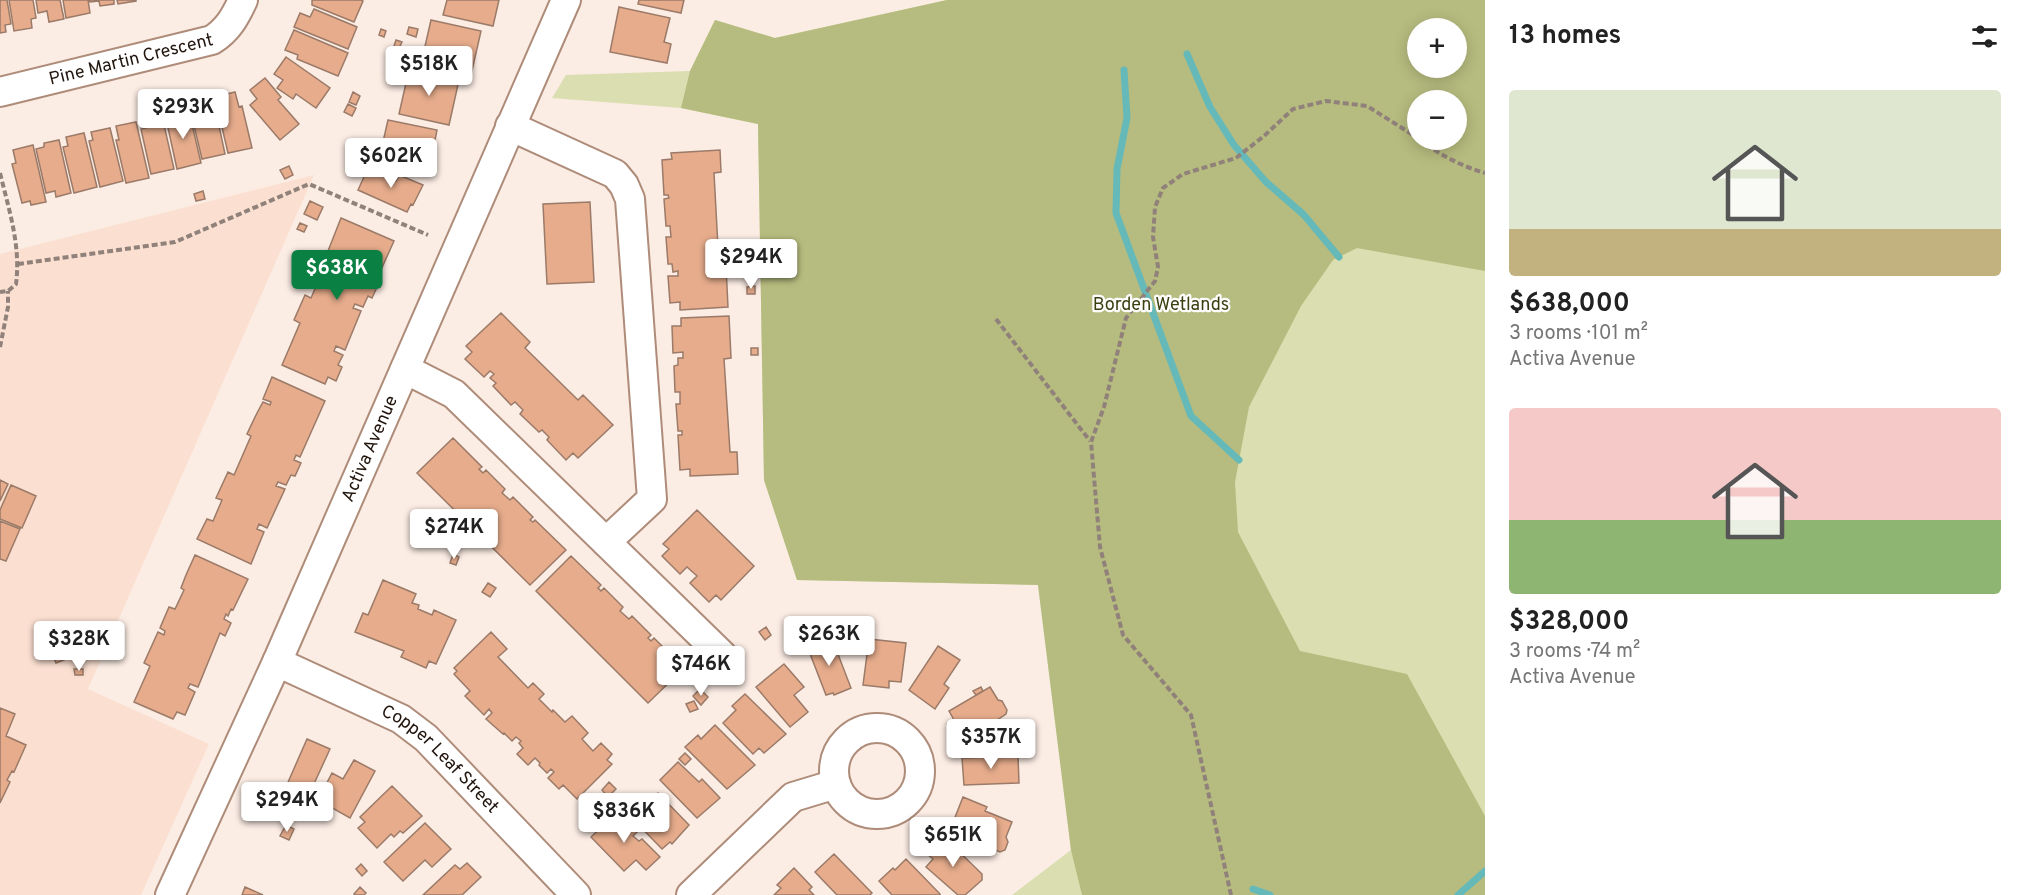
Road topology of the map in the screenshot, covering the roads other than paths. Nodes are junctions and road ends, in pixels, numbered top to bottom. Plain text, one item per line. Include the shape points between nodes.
1 (243, 0) edge
2 (566, 0) edge
3 (0, 92) edge
4 (510, 126) junction
5 (405, 369) junction
6 (606, 542) junction
7 (722, 655) dead end
8 (277, 662) junction
9 (836, 784) dead end
10 (170, 895) edge
11 (576, 895) edge
12 (691, 895) edge

1 - 3 street, Pine Martin Crescent via 230,24 212,40
2 - 4 street, Activa Avenue
4 - 5 street, Activa Avenue
4 - 6 street via 615,174 630,199 652,499
5 - 6 street via 454,394
5 - 8 street, Activa Avenue
6 - 7 street
8 - 10 street, Activa Avenue
8 - 11 street, Copper Leaf Street via 401,719 426,738
9 - 12 street via 793,797

